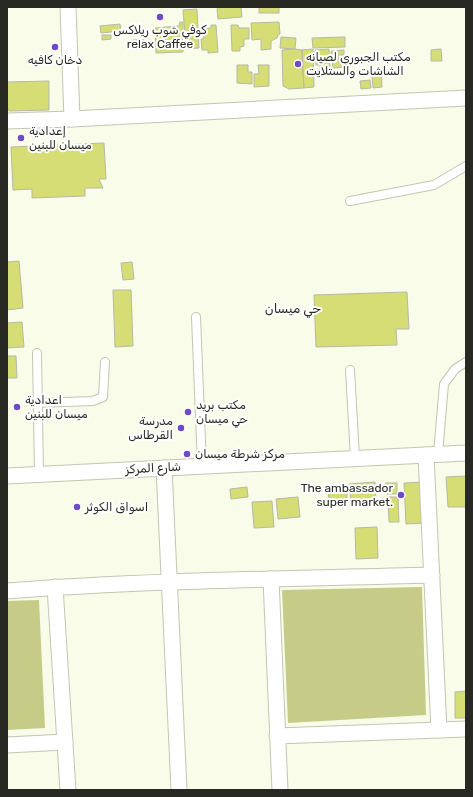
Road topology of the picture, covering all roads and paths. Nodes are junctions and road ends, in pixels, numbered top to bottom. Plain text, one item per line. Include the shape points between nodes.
1 (68, 7) edge
2 (466, 98) edge
3 (72, 119) junction
4 (7, 121) edge
5 (466, 166) edge
6 (350, 200) dead end
7 (196, 317) dead end
8 (37, 353) dead end
9 (105, 362) dead end
10 (466, 362) edge
11 (350, 370) dead end
12 (37, 403) junction
13 (466, 453) edge
14 (432, 454) junction
15 (355, 458) junction
16 (202, 466) junction
17 (164, 468) junction
18 (39, 474) junction
19 (7, 476) edge
20 (432, 575) junction
21 (270, 579) junction
22 (169, 582) junction
23 (55, 587) junction
24 (7, 591) edge
25 (466, 729) edge
26 (439, 730) junction
27 (277, 736) junction
28 (65, 742) junction
29 (7, 745) edge
30 (68, 790) edge
31 (179, 790) edge
32 (280, 790) edge

1 - 3 street
2 - 3 street
3 - 4 street
5 - 6 lane via 434,185
7 - 16 lane
8 - 12 lane
9 - 12 lane via 103,397 93,401
10 - 14 lane via 454,369 444,384
11 - 15 lane
12 - 18 lane
13 - 14 street, شارع المركز
14 - 15 street, شارع المركز
14 - 20 street
15 - 16 street, شارع المركز
16 - 17 street, شارع المركز
17 - 18 street, شارع المركز
17 - 22 street
18 - 19 street, شارع المركز
20 - 21 street
20 - 26 street
21 - 22 street
21 - 27 street
22 - 23 street
22 - 31 street
23 - 24 street
23 - 28 street
25 - 26 street
26 - 27 street
27 - 32 street
28 - 29 street
28 - 30 street

